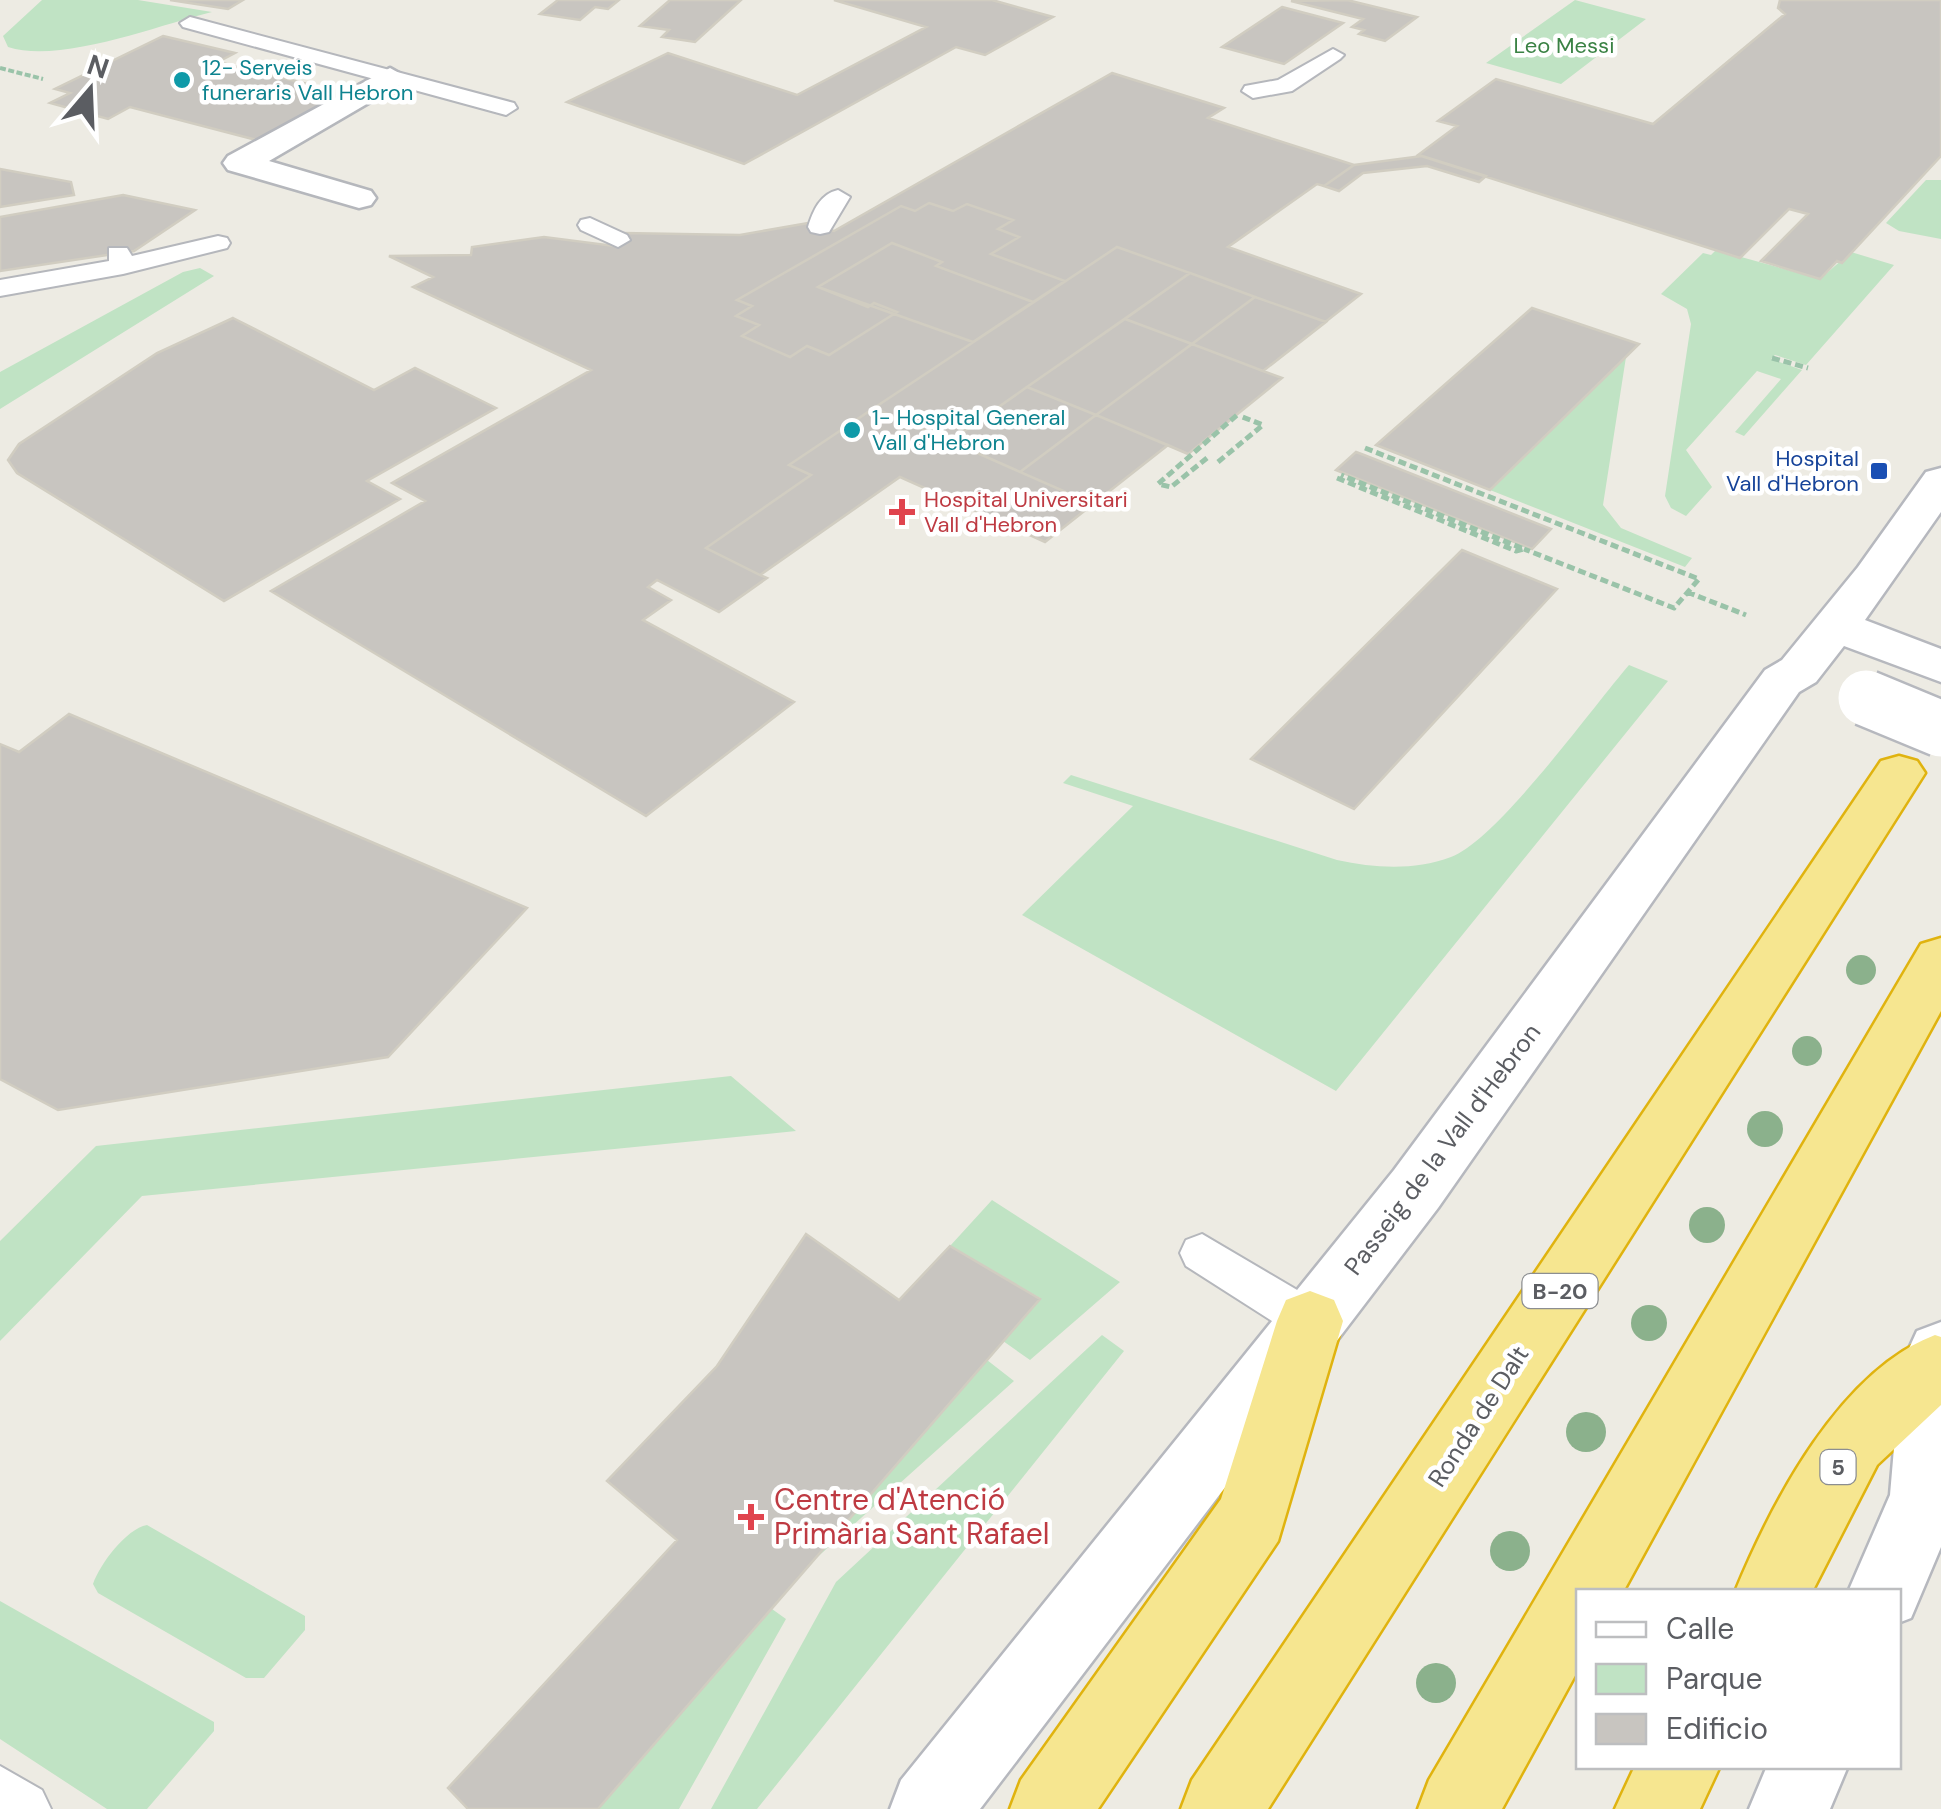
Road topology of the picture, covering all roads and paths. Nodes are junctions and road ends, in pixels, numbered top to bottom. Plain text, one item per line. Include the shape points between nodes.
1 (190, 23) dead end
2 (1333, 54) dead end
3 (0, 68) edge
4 (390, 77) junction
5 (43, 80) dead end
6 (1253, 91) dead end
7 (506, 108) dead end
8 (838, 197) dead end
9 (360, 198) dead end
10 (590, 224) dead end
11 (820, 227) dead end
12 (618, 240) dead end
13 (218, 242) dead end
14 (0, 288) edge
15 (1772, 358) dead end
16 (1808, 368) dead end
17 (1365, 448) dead end
18 (1207, 458) dead end
19 (1218, 462) dead end
20 (1339, 477) dead end
21 (1941, 481) edge
22 (1687, 592) junction
23 (1746, 616) dead end
24 (1817, 648) junction
25 (1920, 659) edge
26 (1920, 751) edge
27 (1941, 959) edge
28 (1202, 1253) dead end
29 (1310, 1321) junction
30 (1938, 1360) edge
31 (1583, 1589) edge
32 (1774, 1589) edge
33 (1885, 1589) edge
34 (1576, 1601) edge
35 (1678, 1769) edge
36 (1807, 1769) edge
37 (0, 1793) edge
38 (23, 1809) edge
39 (930, 1809) edge
40 (1050, 1809) edge
41 (1221, 1809) edge
42 (1458, 1809) edge
43 (1655, 1809) edge
44 (1789, 1809) edge

1 - 4 lane
2 - 6 lane via 1284,86
3 - 5 path
4 - 7 lane
4 - 9 street via 240,162
8 - 11 lane
10 - 12 lane
13 - 14 lane
15 - 16 path
17 - 22 path via 1698,579
18 - 19 path via 1171,487 1158,484 1238,416 1264,425
20 - 22 path via 1674,608
21 - 24 street, Passeig de la Vall d'Hebron
22 - 23 path
24 - 25 street
24 - 26 street, bridge
24 - 29 street, Passeig de la Vall d'Hebron via 1782,681 1416,1190
26 - 41 highway, Ronda de Dalt / B-20
27 - 31 highway
28 - 29 lane
29 - 39 street, Passeig de la Vall d'Hebron
29 - 40 highway via 1252,1516
30 - 32 highway, 5 via 1852,1442
30 - 33 street via 1926,1496
34 - 42 highway
35 - 43 highway
36 - 44 street
37 - 38 lane

